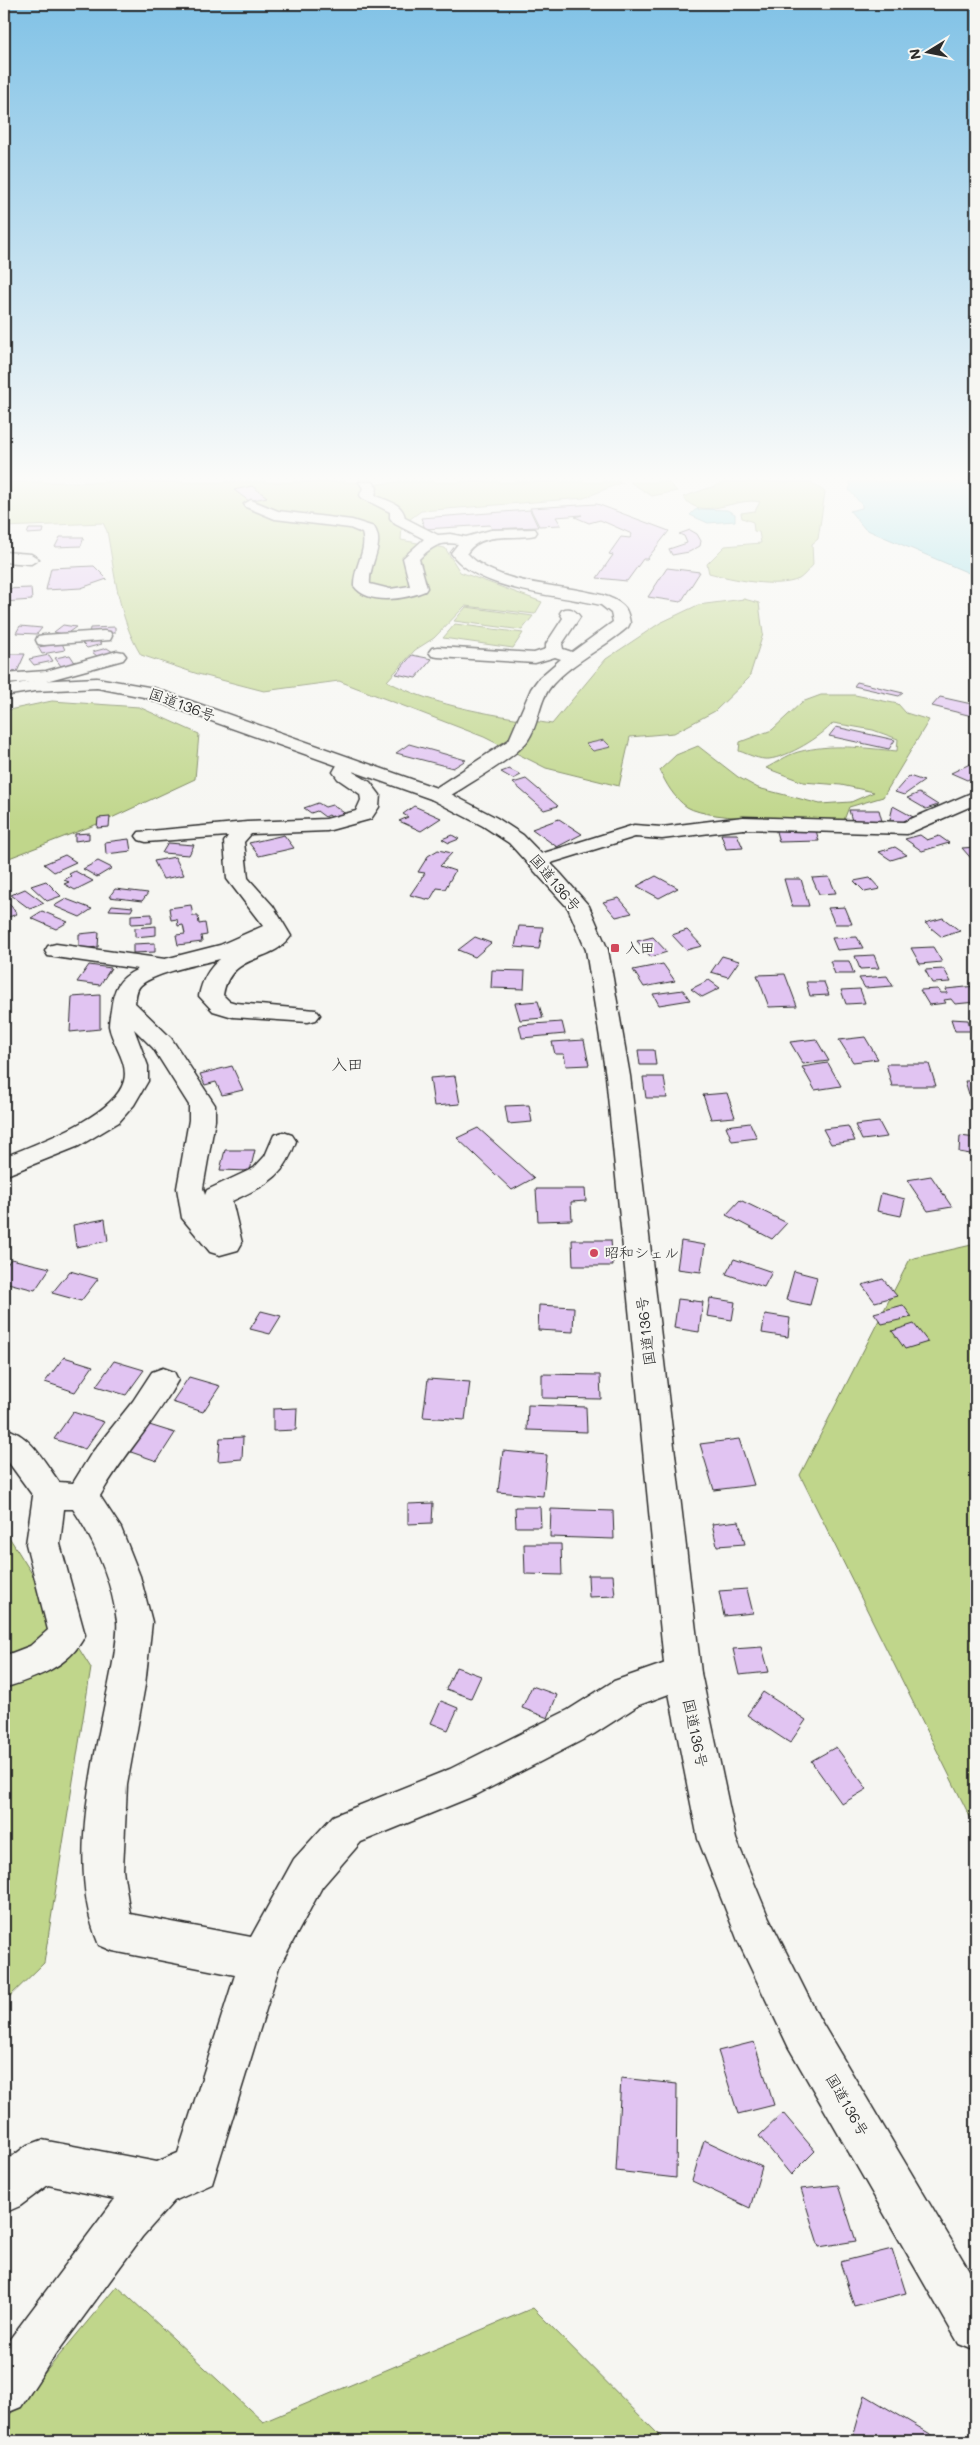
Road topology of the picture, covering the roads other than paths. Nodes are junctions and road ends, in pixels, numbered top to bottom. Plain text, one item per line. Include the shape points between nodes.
1 (583, 596) edge
2 (568, 613) dead end
3 (104, 636) dead end
4 (77, 639) junction
5 (44, 640) dead end
6 (438, 652) dead end
7 (117, 656) dead end
8 (566, 657) junction
9 (96, 662) junction
10 (4, 679) edge
11 (4, 691) edge
12 (347, 764) junction
13 (438, 795) junction
14 (976, 796) edge
15 (248, 828) junction
16 (146, 836) dead end
17 (538, 861) junction
18 (276, 929) junction
19 (56, 951) dead end
20 (164, 966) junction
21 (123, 1004) junction
22 (308, 1015) dead end
23 (283, 1141) dead end
24 (4, 1167) edge
25 (163, 1380) dead end
26 (4, 1440) edge
27 (66, 1496) junction
28 (4, 1672) edge
29 (683, 1673) junction
30 (261, 1959) junction
31 (158, 2186) junction
32 (4, 2190) edge
33 (976, 2327) edge
34 (4, 2390) edge

1 - 8 main road via 607,602 619,611 622,623 614,631
2 - 8 main road via 572,617 554,644
3 - 4 main road
4 - 5 main road
4 - 9 main road via 74,644 77,651
6 - 8 main road
7 - 9 main road
8 - 13 main road via 518,691 520,708 526,719 523,736 516,744
9 - 10 main road via 21,679
11 - 12 main road, 国道136号 via 72,683 120,685 175,701
12 - 13 main road, 国道136号
12 - 15 main road via 345,775 367,789 371,796 372,802 364,815 327,825
13 - 17 main road, 国道136号 via 516,839
14 - 17 main road via 907,828 751,822 673,832 634,831
15 - 16 main road
15 - 18 main road via 240,831 234,842 238,879
17 - 29 main road, 国道136号 via 578,906 597,950 605,988 618,1076
18 - 20 main road via 228,950
18 - 22 main road via 280,936 270,944 230,961 212,982 211,996 222,1006 233,1010
19 - 20 main road
20 - 21 main road via 133,980 125,992
21 - 23 main road via 162,1043 202,1105 190,1188 196,1218 220,1244 228,1243 228,1235 217,1197 263,1174 277,1159
21 - 24 main road via 121,1025 136,1066 136,1081 125,1099 110,1116 70,1140
25 - 27 main road via 144,1410 102,1462
26 - 27 main road via 18,1449
27 - 28 main road via 43,1544 68,1635 43,1657
27 - 30 main road via 104,1528 123,1576 135,1622 108,1785 103,1870 113,1931
29 - 30 main road via 627,1693 572,1726 463,1782 347,1829 308,1873
29 - 33 main road, 国道136号 via 717,1839 752,1927 804,2033
30 - 31 main road via 196,2168
31 - 32 main road via 42,2162
31 - 34 main road via 120,2228

